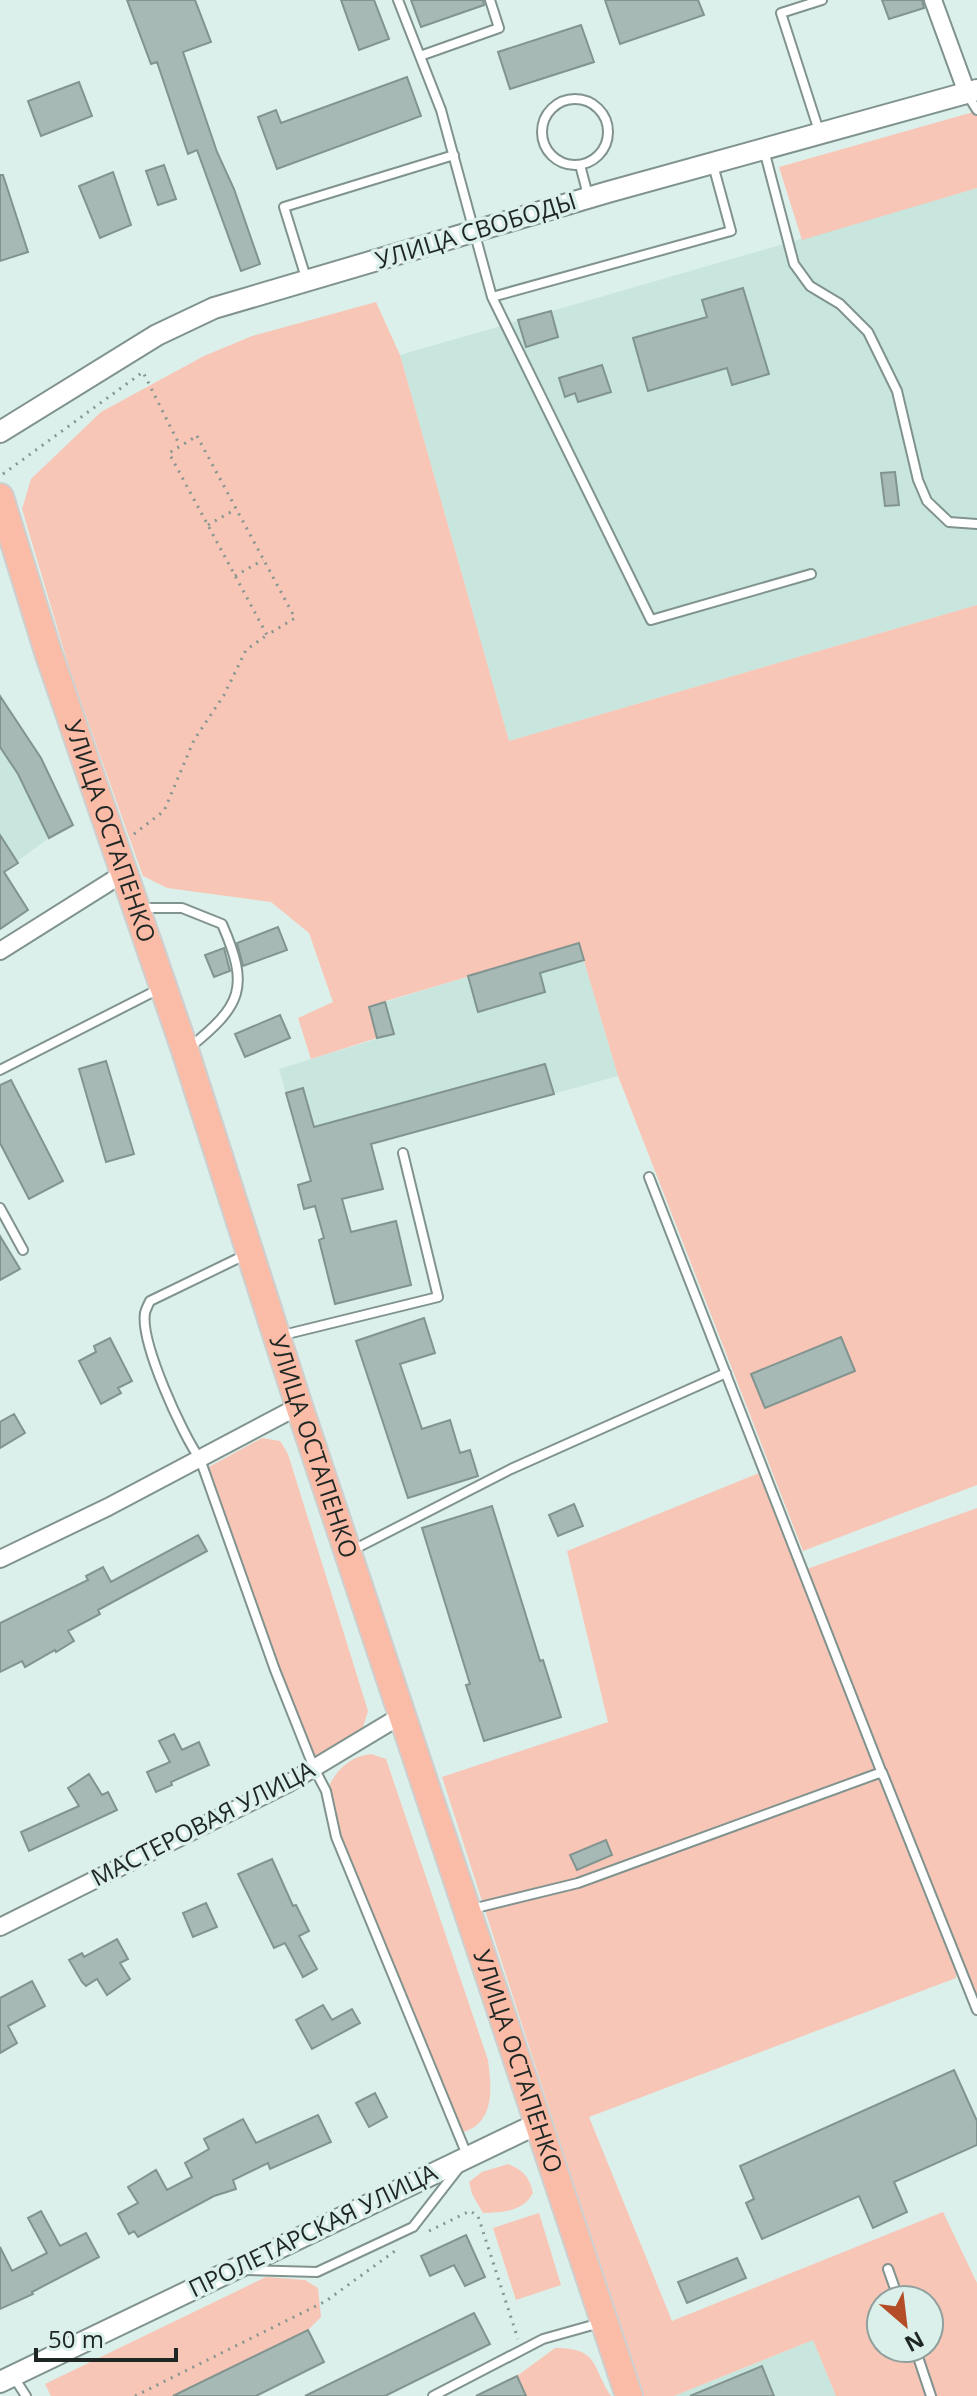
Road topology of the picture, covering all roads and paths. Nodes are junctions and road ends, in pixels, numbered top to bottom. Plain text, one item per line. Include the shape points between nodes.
1 (398, 0) edge
2 (490, 0) edge
3 (822, 0) edge
4 (933, 0) edge
5 (420, 56) junction
6 (974, 98) edge
7 (819, 134) junction
8 (764, 149) junction
9 (454, 155) junction
10 (712, 163) junction
11 (580, 165) junction
12 (589, 197) junction
13 (474, 231) junction
14 (307, 281) junction
15 (492, 297) junction
16 (0, 432) edge
17 (180, 446) junction
18 (0, 476) edge
19 (0, 497) edge
20 (236, 509) junction
21 (977, 524) edge
22 (208, 525) junction
23 (263, 560) junction
24 (811, 574) dead end
25 (235, 576) junction
26 (267, 635) junction
27 (115, 847) junction
28 (124, 873) junction
29 (136, 908) junction
30 (0, 951) edge
31 (163, 987) junction
32 (185, 1050) junction
33 (0, 1070) edge
34 (403, 1153) dead end
35 (649, 1177) dead end
36 (0, 1208) edge
37 (23, 1250) dead end
38 (249, 1253) junction
39 (276, 1337) junction
40 (726, 1373) junction
41 (299, 1406) junction
42 (200, 1459) junction
43 (348, 1552) junction
44 (0, 1559) edge
45 (402, 1715) junction
46 (314, 1768) junction
47 (884, 1777) junction
48 (467, 1910) junction
49 (0, 1927) edge
50 (977, 2010) edge
51 (539, 2123) junction
52 (468, 2157) junction
53 (428, 2231) dead end
54 (402, 2247) dead end
55 (234, 2269) junction
56 (888, 2269) dead end
57 (893, 2284) edge
58 (604, 2321) junction
59 (521, 2350) junction
60 (920, 2364) edge
61 (6, 2378) edge
62 (26, 2396) edge
63 (135, 2396) edge
64 (433, 2396) edge
65 (629, 2396) edge
66 (931, 2396) edge

1 - 5 lane
2 - 5 lane via 499,28
3 - 7 lane via 781,13
4 - 6 street
5 - 9 lane
6 - 7 street, УЛИЦА СВОБОДЫ
7 - 8 street, УЛИЦА СВОБОДЫ
8 - 10 street, УЛИЦА СВОБОДЫ
8 - 21 lane via 794,264 810,286 840,304 868,332 897,391 927,501 949,522
9 - 13 lane
9 - 14 lane via 284,207
10 - 12 street, УЛИЦА СВОБОДЫ
10 - 15 lane via 731,231
11 - 11 lane via 558,161 544,144 549,112 567,101 597,107 607,125 600,155
11 - 12 lane
12 - 13 street, УЛИЦА СВОБОДЫ
13 - 14 street, УЛИЦА СВОБОДЫ
13 - 15 lane
14 - 16 street, УЛИЦА СВОБОДЫ via 214,308 157,335
15 - 24 lane via 651,620
17 - 18 path via 143,372
17 - 20 path via 197,436
17 - 22 path via 169,453
19 - 27 main road, УЛИЦА ОСТАПЕНКО
20 - 22 path
20 - 23 path
22 - 25 path
23 - 25 path
23 - 26 path via 295,618
25 - 26 path
26 - 27 path via 246,650 194,740 164,811
27 - 28 main road, УЛИЦА ОСТАПЕНКО
28 - 29 main road, УЛИЦА ОСТАПЕНКО
28 - 30 street
29 - 31 main road, УЛИЦА ОСТАПЕНКО
29 - 32 lane via 182,908 222,924 235,954 240,987 221,1022
31 - 32 main road, УЛИЦА ОСТАПЕНКО
31 - 33 lane
32 - 38 main road, УЛИЦА ОСТАПЕНКО
34 - 39 lane via 438,1297
35 - 40 lane
36 - 37 lane
38 - 39 main road, УЛИЦА ОСТАПЕНКО
38 - 42 lane via 150,1301 145,1314 147,1337 177,1418
39 - 41 main road, УЛИЦА ОСТАПЕНКО
40 - 43 lane via 511,1469
40 - 47 lane
41 - 42 street
41 - 43 main road, УЛИЦА ОСТАПЕНКО
42 - 44 street
42 - 46 lane
43 - 45 main road, УЛИЦА ОСТАПЕНКО
45 - 46 street, МАСТЕРОВАЯ УЛИЦА
45 - 48 main road, УЛИЦА ОСТАПЕНКО
46 - 49 street, МАСТЕРОВАЯ УЛИЦА
46 - 52 lane via 326,1791 336,1837
47 - 48 lane via 882,1772 578,1883
47 - 50 lane
48 - 51 main road, УЛИЦА ОСТАПЕНКО
51 - 52 street, ПРОЛЕТАРСКАЯ УЛИЦА
51 - 58 main road, УЛИЦА ОСТАПЕНКО
52 - 55 street, ПРОЛЕТАРСКАЯ УЛИЦА
52 - 55 lane via 413,2227 317,2272
53 - 59 path via 470,2211 478,2216
54 - 63 path via 326,2301
55 - 61 street, ПРОЛЕТАРСКАЯ УЛИЦА
56 - 57 lane
58 - 59 lane
58 - 65 main road, УЛИЦА ОСТАПЕНКО
59 - 64 lane
60 - 66 lane
61 - 62 lane

